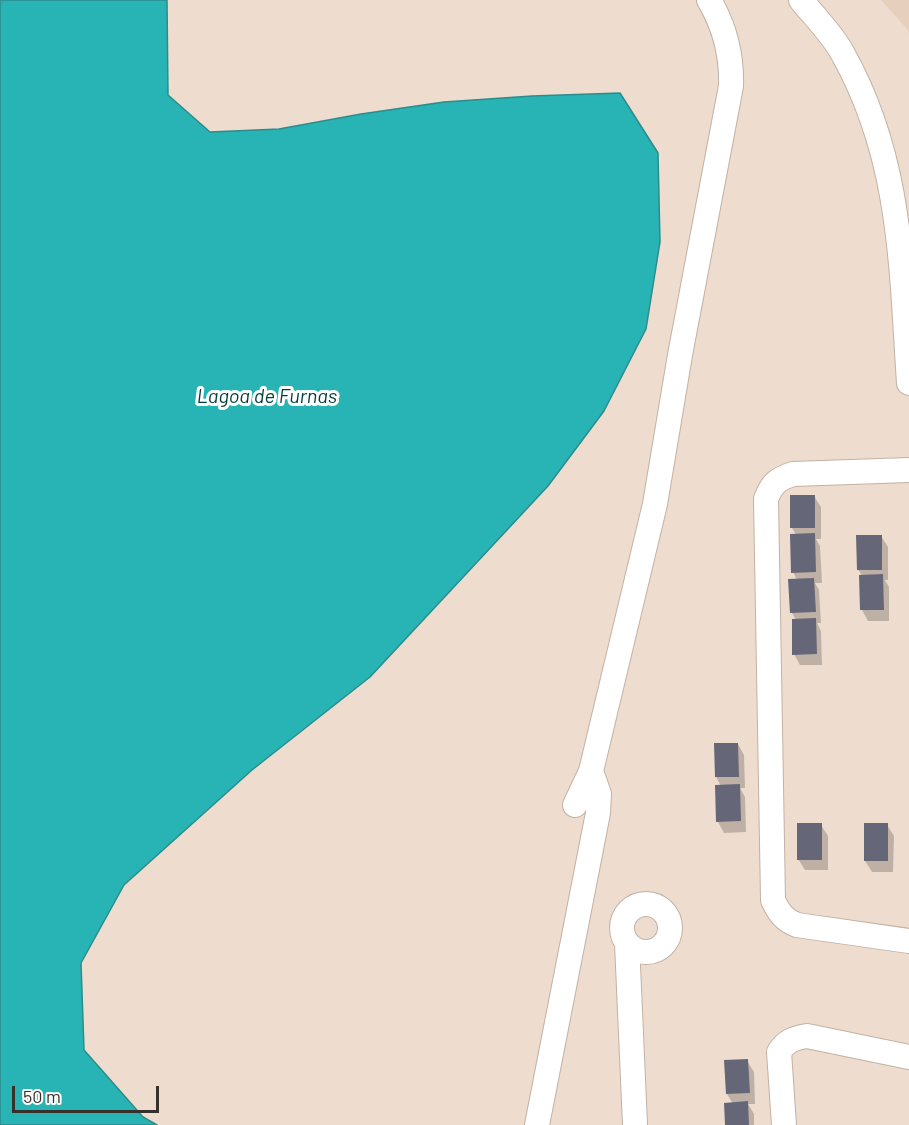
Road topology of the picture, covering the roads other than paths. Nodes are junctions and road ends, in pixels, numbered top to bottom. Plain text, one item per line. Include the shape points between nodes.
1 (709, 0) edge
2 (801, 0) edge
3 (904, 225) edge
4 (909, 383) edge
5 (909, 470) edge
6 (591, 771) junction
7 (575, 805) dead end
8 (909, 941) edge
9 (627, 943) dead end
10 (909, 1057) edge
11 (537, 1125) edge
12 (635, 1125) edge
13 (783, 1125) edge

1 - 6 street via 726,35 731,86 655,504
2 - 3 street via 842,51 867,100
3 - 4 street
5 - 8 street via 793,474 771,486 766,499 773,900 778,912 797,926
6 - 7 street
6 - 11 street via 599,795 598,813
9 - 12 street
10 - 13 street via 807,1036 794,1038 779,1052

